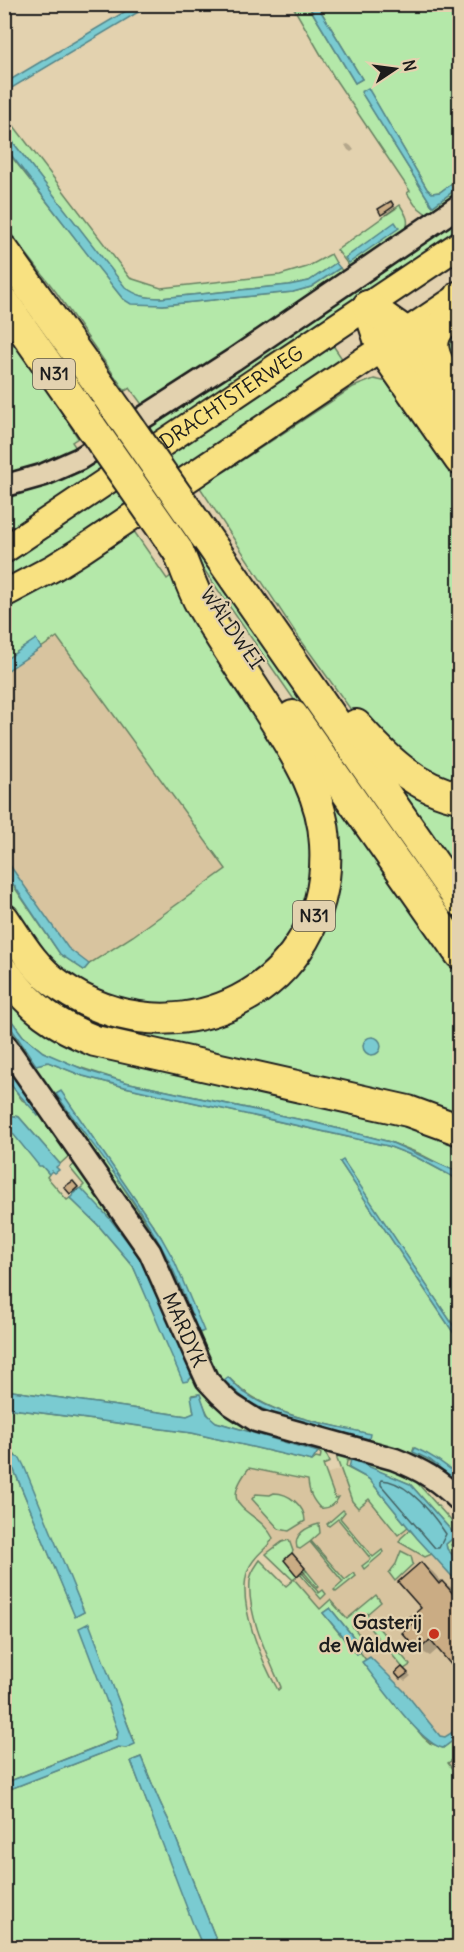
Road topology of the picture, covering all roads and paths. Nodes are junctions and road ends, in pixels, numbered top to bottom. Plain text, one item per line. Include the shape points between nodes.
1 (459, 205) edge
2 (459, 244) edge
3 (4, 251) edge
4 (459, 296) edge
5 (4, 302) edge
6 (368, 306) junction
7 (393, 340) junction
8 (459, 396) edge
9 (459, 410) edge
10 (459, 460) edge
11 (4, 486) edge
12 (4, 550) edge
13 (178, 551) junction
14 (4, 594) edge
15 (275, 636) junction
16 (459, 797) edge
17 (459, 901) edge
18 (4, 919) edge
19 (459, 954) edge
20 (4, 972) edge
21 (4, 1042) edge
22 (459, 1130) edge
23 (459, 1502) edge

1 - 11 street, DRACHTSTERWEG via 79,459
2 - 6 main road, DRACHTSTERWEG
3 - 15 highway, WÂLDWEI / N31, bridge
4 - 7 main road
4 - 8 highway via 455,314 436,332 433,349
5 - 13 highway, WÂLDWEI / N31, bridge
6 - 7 highway
6 - 12 main road, DRACHTSTERWEG
7 - 9 highway
7 - 10 highway
7 - 14 main road via 82,550
13 - 18 highway, N31 via 200,604 297,756 319,805 326,866 322,892 308,931 281,969 244,998 193,1017 157,1019 111,1012 59,986 30,958
13 - 19 highway, WÂLDWEI / N31
15 - 16 highway, N31 via 312,667 356,725 401,771 438,792
15 - 17 highway, WÂLDWEI / N31
20 - 22 highway via 32,1005 49,1018 95,1041 408,1111
21 - 23 street, MARDYK via 150,1252 207,1380 220,1394 257,1421 412,1466 430,1475

